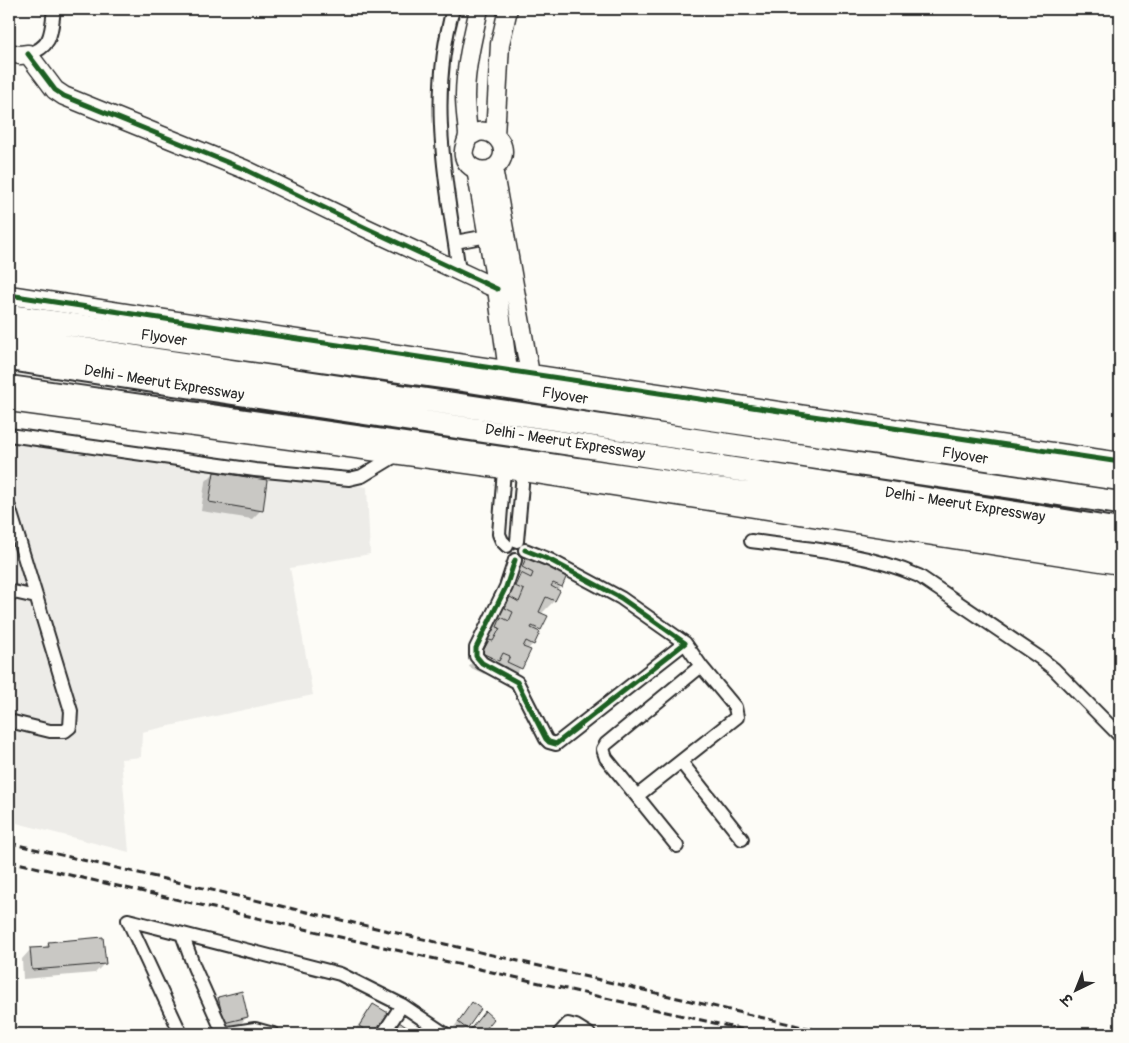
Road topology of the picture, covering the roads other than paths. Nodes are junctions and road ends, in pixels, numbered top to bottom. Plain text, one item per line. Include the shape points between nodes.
1 (54, 9) edge
2 (453, 9) edge
3 (479, 9) edge
4 (508, 9) edge
5 (9, 53) edge
6 (28, 54) junction
7 (495, 136) junction
8 (468, 137) junction
9 (484, 169) junction
10 (488, 236) junction
11 (455, 242) junction
12 (459, 271) junction
13 (497, 289) junction
14 (9, 295) edge
15 (9, 316) edge
16 (9, 338) edge
17 (9, 359) edge
18 (508, 371) junction
19 (530, 374) junction
20 (9, 387) edge
21 (9, 402) edge
22 (674, 404) junction
23 (9, 435) edge
24 (395, 456) junction
25 (1120, 462) edge
26 (504, 470) junction
27 (560, 472) junction
28 (523, 473) junction
29 (1120, 479) edge
30 (727, 498) junction
31 (1120, 503) edge
32 (9, 507) edge
33 (1120, 530) edge
34 (751, 542) dead end
35 (516, 546) junction
36 (1120, 550) edge
37 (1120, 565) edge
38 (9, 592) edge
39 (36, 597) junction
40 (685, 643) junction
41 (701, 666) junction
42 (9, 721) edge
43 (1120, 736) edge
44 (681, 762) junction
45 (637, 796) junction
46 (742, 839) dead end
47 (677, 846) dead end
48 (182, 934) junction
49 (402, 1005) junction
50 (181, 1034) edge
51 (273, 1034) edge
52 (383, 1034) edge
53 (445, 1034) edge
54 (559, 1034) edge
55 (589, 1034) edge

1 - 6 street via 49,40
2 - 11 street via 440,74 439,121
3 - 8 street via 465,94
4 - 7 street via 500,44
5 - 6 street
6 - 12 street via 55,90 64,96 244,169
7 - 8 street via 478,132
7 - 9 street via 503,149 502,156 499,163
8 - 9 street via 464,148 466,161
9 - 10 street
9 - 19 street
10 - 11 street
10 - 13 street
11 - 12 street
12 - 13 street
13 - 18 street
14 - 18 street
15 - 22 highway, Flyover via 555,395
16 - 31 highway, Delhi - Meerut Expressway
17 - 33 highway, Delhi - Meerut Expressway
18 - 19 street
19 - 22 street
20 - 27 highway via 346,436
21 - 24 street
22 - 25 street via 791,414
22 - 29 highway, Flyover via 893,445
23 - 24 street via 255,470 349,479 362,476
24 - 26 street
26 - 28 street
26 - 35 street via 499,534 500,538
27 - 28 street
27 - 30 highway
28 - 35 street
30 - 36 highway via 960,524
30 - 37 street
32 - 39 street
34 - 43 street via 827,550 919,576 1054,669
35 - 40 street via 550,560 621,598
35 - 40 street via 522,557 514,560 506,587 476,648 476,656 520,686 549,742 556,744
38 - 39 street
39 - 42 street via 71,712 71,723 66,731 58,732
40 - 41 street
41 - 44 street via 735,707 736,717
41 - 45 street via 603,749 606,758
44 - 45 street
44 - 46 street
45 - 47 street
48 - 49 street via 340,974
48 - 50 street via 128,920
48 - 51 street via 222,1030 229,1033 255,1028
49 - 52 street
49 - 53 street
54 - 55 street via 568,1024

